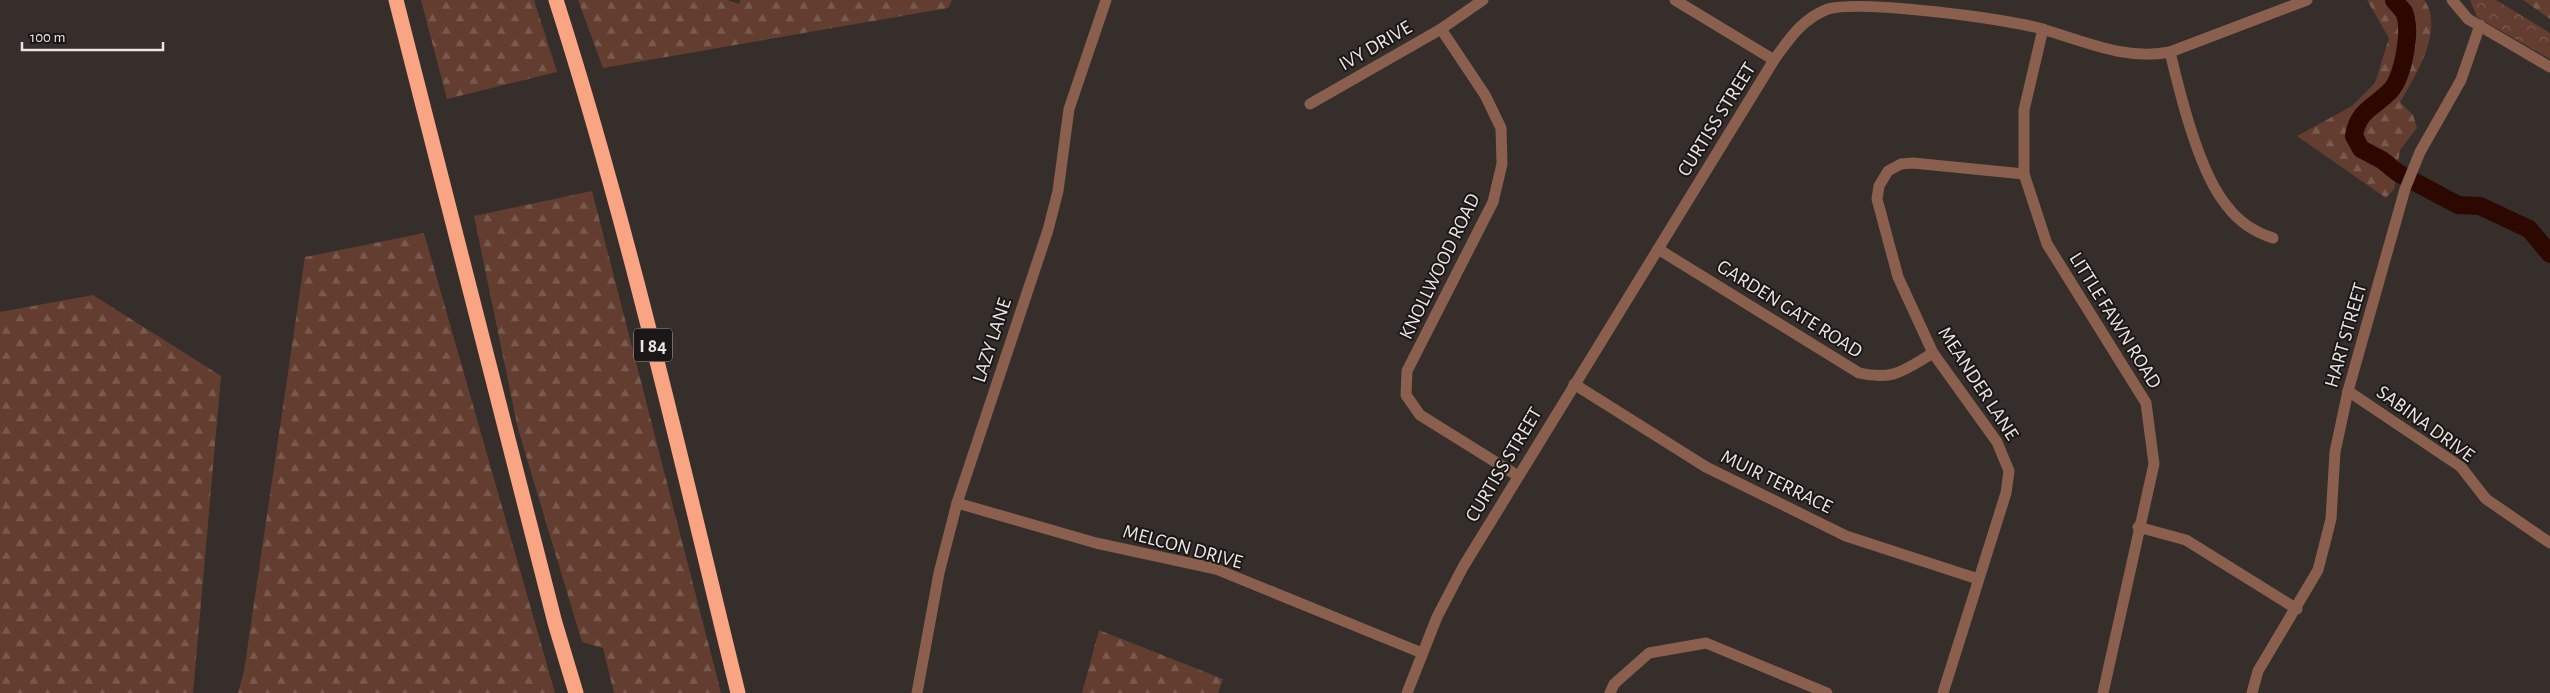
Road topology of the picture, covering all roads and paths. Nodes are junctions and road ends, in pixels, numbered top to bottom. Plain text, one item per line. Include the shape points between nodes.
1 (396, 0) edge
2 (556, 0) edge
3 (1106, 0) edge
4 (1483, 0) edge
5 (1675, 0) edge
6 (2308, 0) edge
7 (2452, 0) edge
8 (2480, 25) junction
9 (1441, 29) junction
10 (2043, 29) junction
11 (2170, 52) junction
12 (1774, 60) junction
13 (2550, 67) edge
14 (1310, 104) dead end
15 (2024, 174) junction
16 (2273, 238) dead end
17 (1658, 249) junction
18 (1933, 353) junction
19 (1574, 384) junction
20 (2348, 391) junction
21 (1518, 476) junction
22 (957, 503) junction
23 (2138, 527) junction
24 (2550, 543) edge
25 (1978, 579) junction
26 (2296, 609) junction
27 (1422, 653) junction
28 (576, 693) edge
29 (738, 693) edge
30 (917, 693) edge
31 (1407, 693) edge
32 (1610, 693) edge
33 (1827, 693) edge
34 (1943, 693) edge
35 (2103, 693) edge
36 (2252, 693) edge

1 - 28 highway
2 - 29 highway, I 84 via 637,278
3 - 22 street, LAZY LANE via 1069,108 1058,191 1048,230
4 - 9 street, IVY DRIVE
5 - 12 street
6 - 11 street, CURTISS STREET
7 - 8 street via 2463,14
8 - 13 street
8 - 20 street, HART STREET via 2461,80 2412,169
9 - 14 street, IVY DRIVE
9 - 21 street, KNOLLWOOD ROAD via 1485,95 1501,128 1502,164 1493,202 1407,371 1406,395 1420,415
10 - 11 street, CURTISS STREET via 2128,54
10 - 12 street, CURTISS STREET via 1995,19 1842,5 1811,17 1799,27
10 - 15 street, LITTLE FAWN ROAD via 2024,110
11 - 16 street via 2196,140 2208,172 2226,205 2247,227
12 - 17 street, CURTISS STREET
15 - 18 street, MEANDER LANE via 1913,163 1888,170 1879,186 1877,199 1898,277
15 - 23 street, LITTLE FAWN ROAD via 2046,244 2146,403 2154,464
17 - 18 street, GARDEN GATE ROAD via 1859,374 1878,378 1896,374
17 - 19 street, CURTISS STREET
18 - 25 street, MEANDER LANE via 1997,442 2009,470 2006,493
19 - 21 street, CURTISS STREET
19 - 25 street, MUIR TERRACE via 1706,467 1846,536
20 - 24 street, SABINA DRIVE via 2461,467 2486,499
20 - 26 street, HART STREET via 2335,452 2329,528 2318,570
21 - 27 street, CURTISS STREET via 1446,598
22 - 27 street, MELCON DRIVE via 1096,543 1216,570
22 - 30 street, LAZY LANE via 939,573
23 - 26 street via 2186,540
23 - 35 street, LITTLE FAWN ROAD
25 - 34 street, MEANDER LANE
26 - 36 street, HART STREET via 2258,671
27 - 31 street, CURTISS STREET
32 - 33 street via 1614,684 1649,653 1706,643

